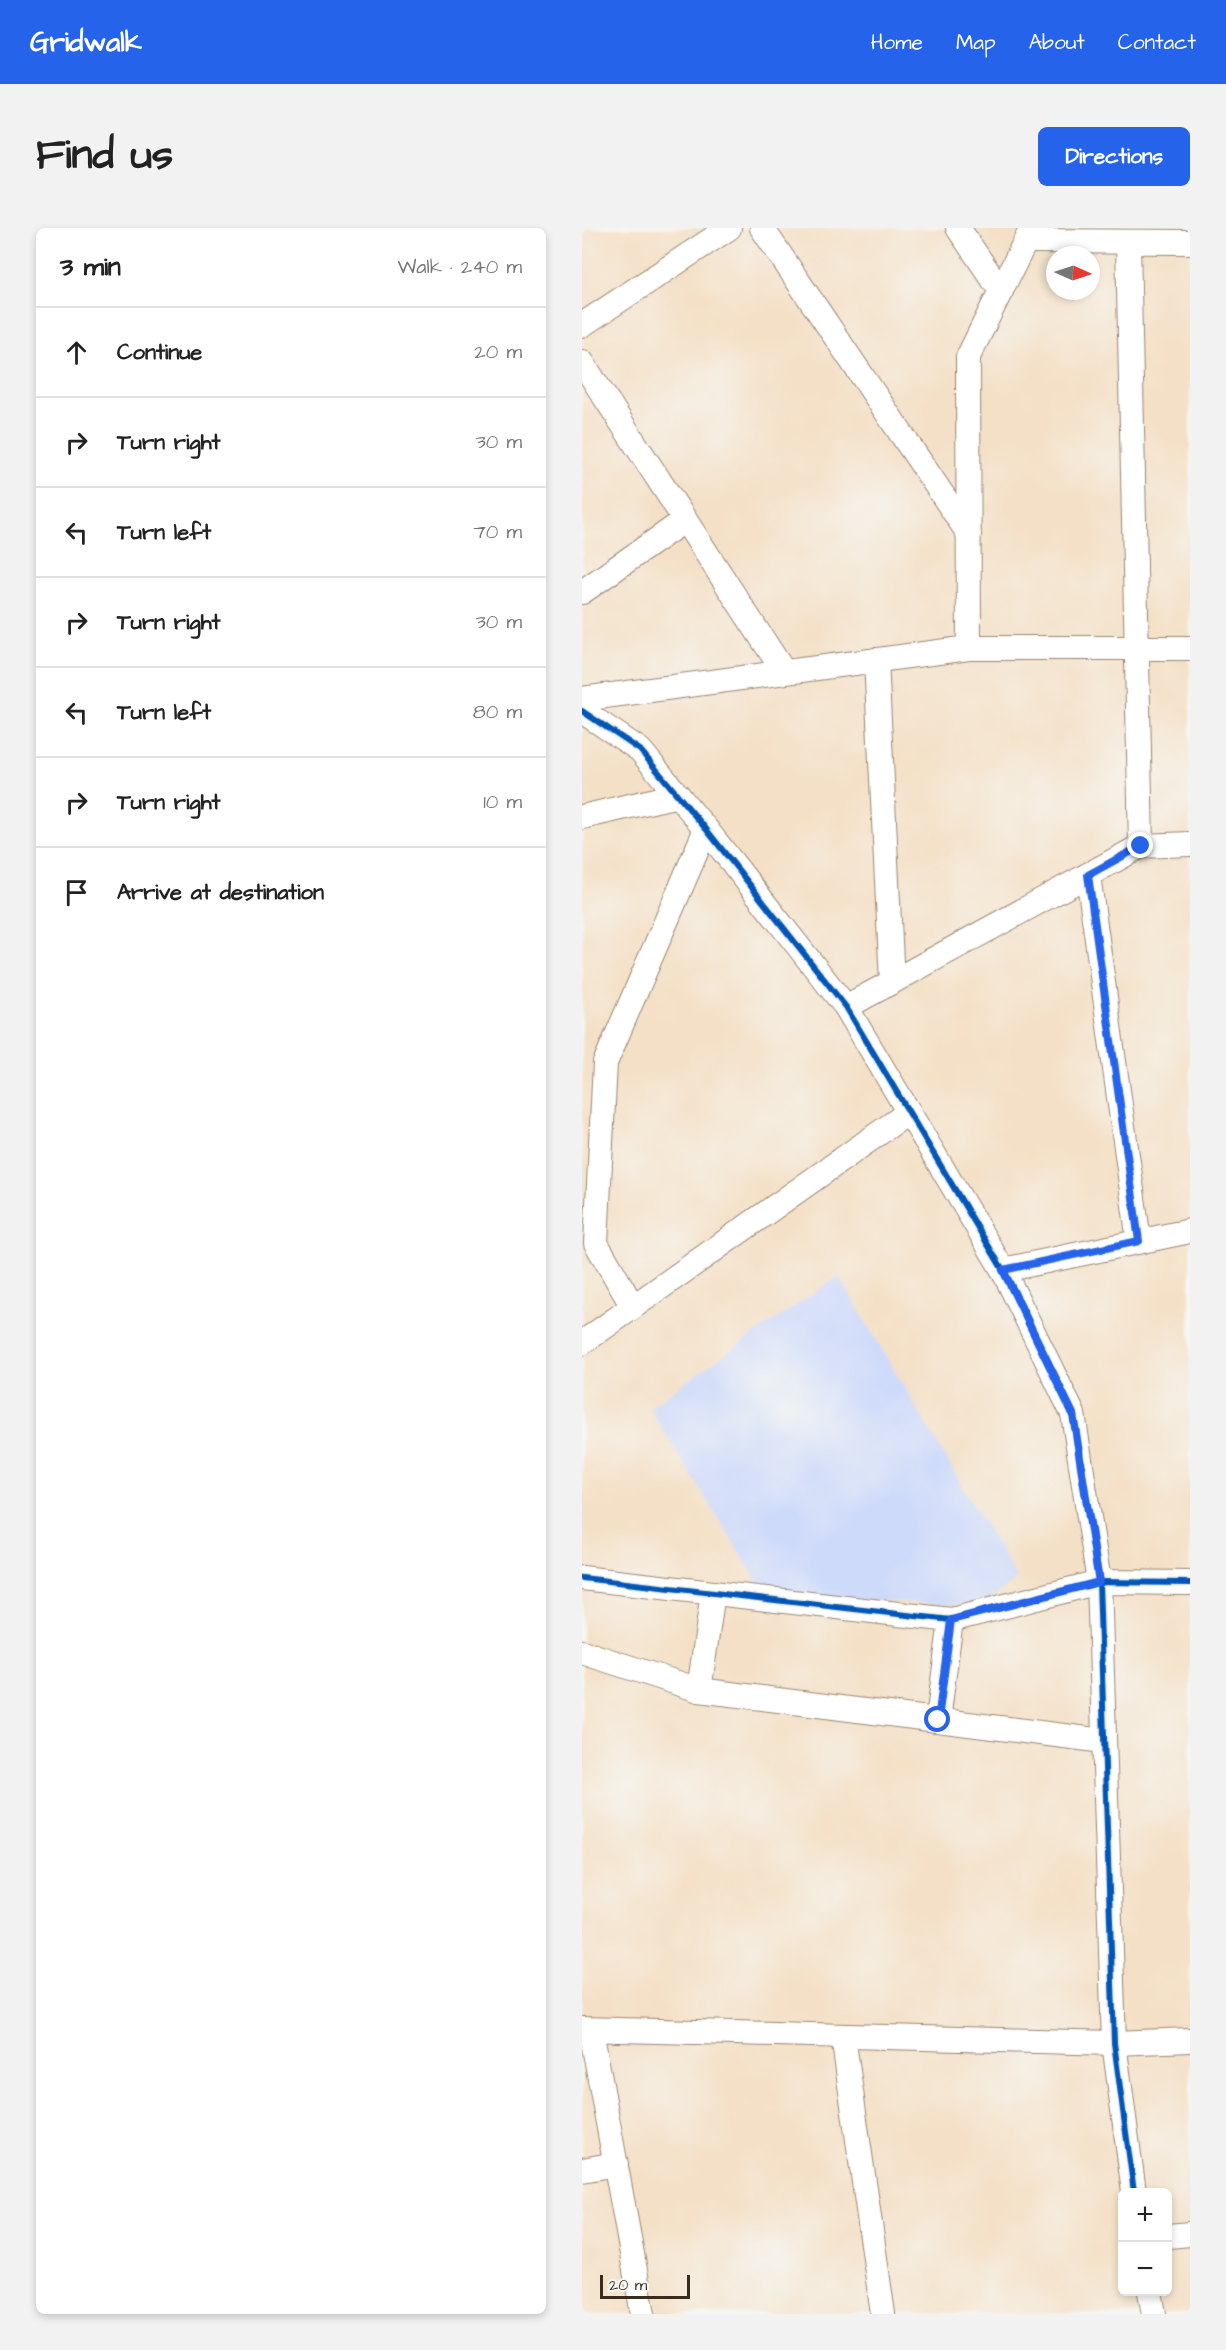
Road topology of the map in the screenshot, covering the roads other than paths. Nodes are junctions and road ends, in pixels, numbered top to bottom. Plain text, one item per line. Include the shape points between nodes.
1 (729, 228) edge
2 (762, 228) edge
3 (958, 228) edge
4 (1029, 234) edge
5 (1128, 242) junction
6 (1190, 242) edge
7 (1001, 291) junction
8 (582, 326) edge
9 (582, 362) edge
10 (685, 520) junction
11 (969, 534) junction
12 (582, 592) edge
13 (969, 648) junction
14 (1137, 648) junction
15 (1190, 648) edge
16 (876, 660) junction
17 (784, 672) junction
18 (582, 699) edge
19 (582, 711) edge
20 (678, 795) junction
21 (582, 817) edge
22 (706, 829) junction
23 (1190, 844) edge
24 (1141, 846) junction
25 (1088, 875) junction
26 (892, 982) junction
27 (846, 1007) junction
28 (909, 1112) junction
29 (1190, 1231) edge
30 (1139, 1241) junction
31 (1003, 1270) junction
32 (633, 1307) junction
33 (582, 1343) edge
34 (582, 1578) edge
35 (1099, 1582) junction
36 (1190, 1583) edge
37 (713, 1593) junction
38 (951, 1620) junction
39 (582, 1652) edge
40 (699, 1690) junction
41 (938, 1720) junction
42 (1104, 1741) junction
43 (587, 2030) edge
44 (843, 2036) junction
45 (1190, 2040) edge
46 (1114, 2043) junction
47 (616, 2164) junction
48 (582, 2170) edge
49 (1133, 2188) edge
50 (1190, 2234) edge
51 (1172, 2236) edge
52 (1151, 2296) edge
53 (643, 2314) edge
54 (883, 2314) edge
55 (1154, 2314) edge

1 - 8 street
2 - 11 street
3 - 7 street
4 - 5 street
4 - 7 street
5 - 6 street
5 - 14 street
7 - 11 street via 968,357
9 - 10 street
10 - 12 street
10 - 17 street
11 - 13 street
13 - 14 street
13 - 16 street
14 - 15 street
14 - 24 street
16 - 17 street
16 - 26 street
17 - 18 street
19 - 20 street via 640,750
20 - 21 street
20 - 22 street
22 - 27 street
22 - 32 street via 605,1063 596,1243
23 - 24 street
24 - 25 street
25 - 26 street
25 - 30 street
26 - 27 street
27 - 28 street
28 - 31 street
28 - 32 street
29 - 30 street
30 - 31 street
31 - 35 street via 1073,1414
32 - 33 street
34 - 37 street
35 - 36 street
35 - 38 street
35 - 42 street
37 - 38 street
37 - 40 street
38 - 41 street
39 - 40 street
40 - 41 street
41 - 42 street
42 - 46 street
43 - 44 street
43 - 47 street
44 - 46 street
44 - 54 street
45 - 46 street
46 - 49 street
47 - 48 street
47 - 53 street
50 - 51 street
52 - 55 street

